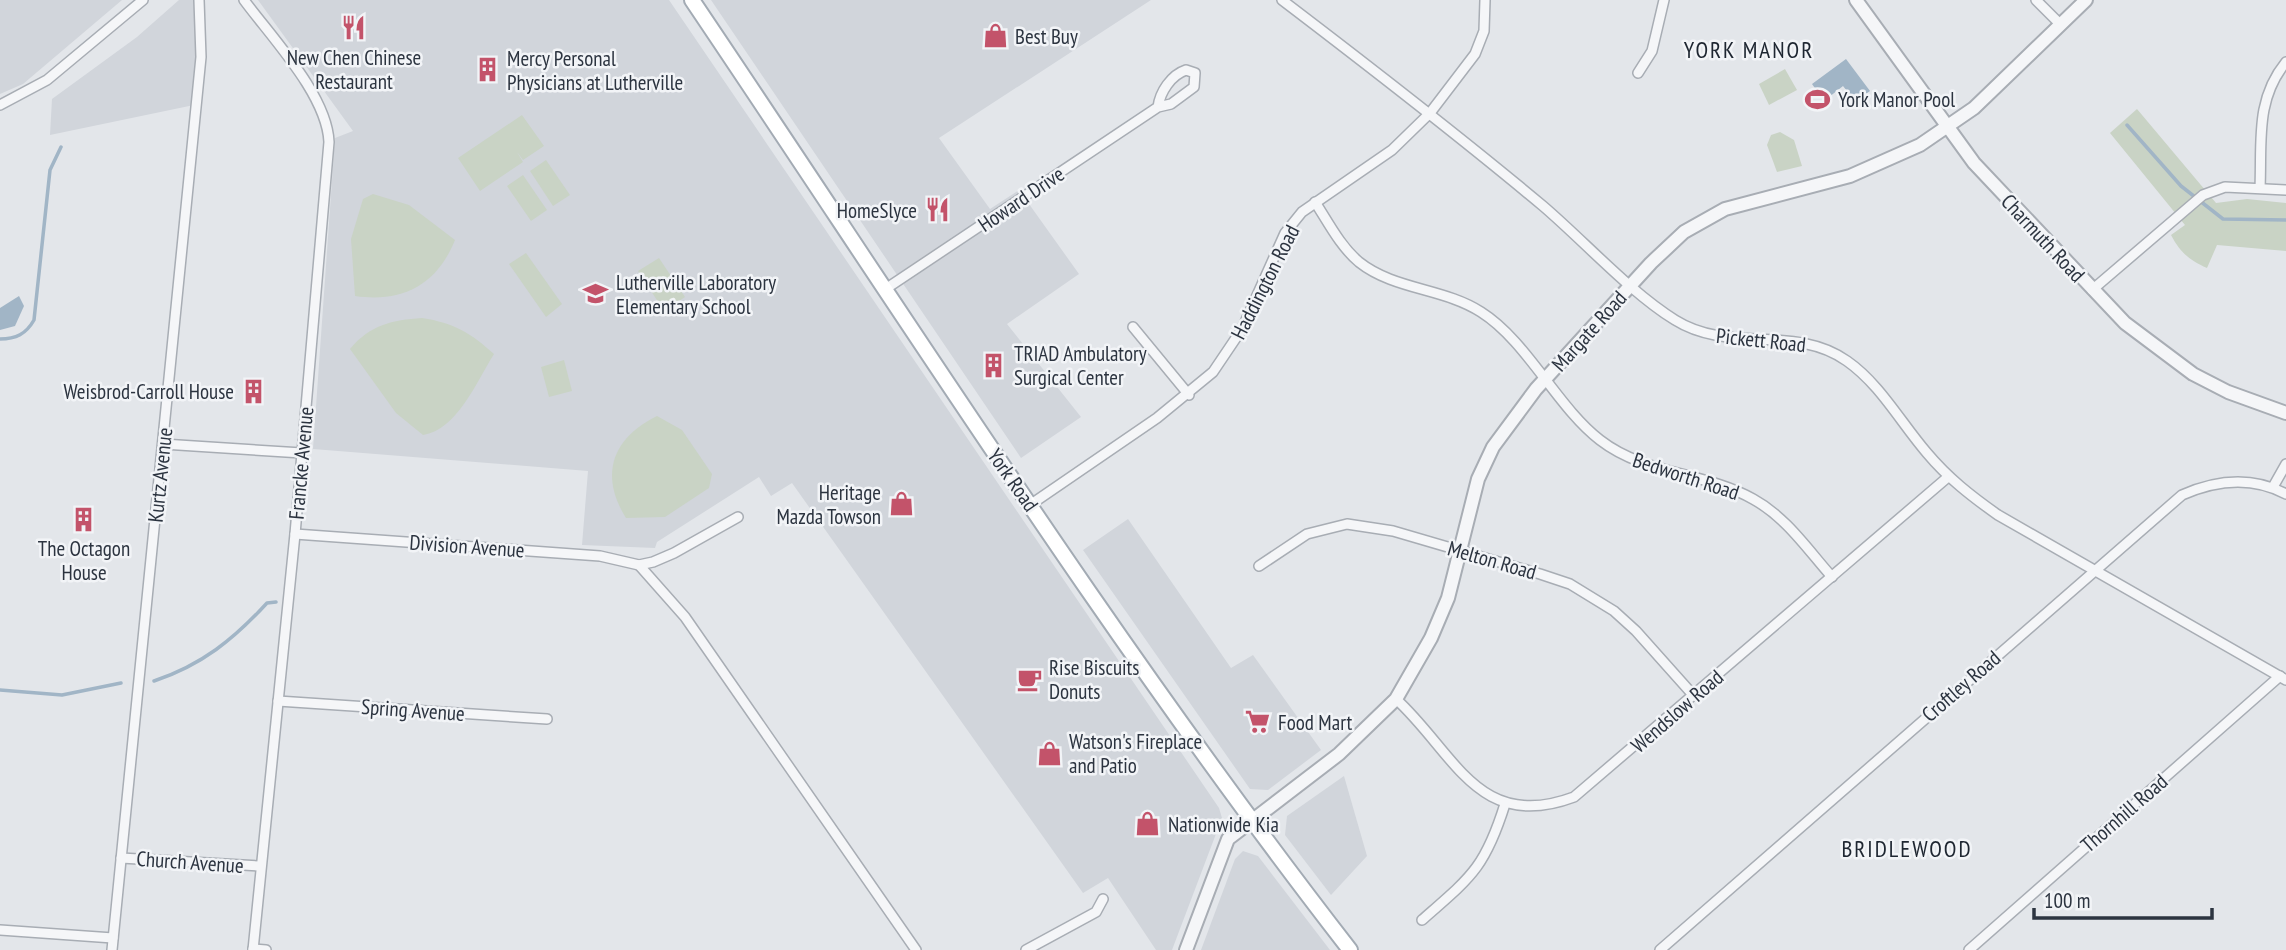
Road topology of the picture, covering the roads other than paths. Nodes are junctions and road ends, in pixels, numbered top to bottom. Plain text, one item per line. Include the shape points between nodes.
1 (143, 0) edge
2 (199, 0) edge
3 (244, 0) edge
4 (692, 0) edge
5 (1282, 0) edge
6 (1485, 0) edge
7 (1664, 0) edge
8 (1856, 0) edge
9 (2036, 0) edge
10 (2086, 0) edge
11 (2060, 24) junction
12 (2286, 62) edge
13 (1638, 73) dead end
14 (0, 105) edge
15 (1158, 107) junction
16 (1430, 113) junction
17 (1946, 129) junction
18 (2260, 188) junction
19 (2286, 190) edge
20 (1315, 202) junction
21 (1631, 284) junction
22 (884, 290) junction
23 (2092, 290) junction
24 (1133, 327) dead end
25 (1545, 379) junction
26 (1189, 395) junction
27 (2286, 412) edge
28 (163, 444) junction
29 (302, 453) junction
30 (2286, 464) edge
31 (1948, 477) junction
32 (2273, 487) junction
33 (2286, 494) edge
34 (1030, 505) junction
35 (738, 517) dead end
36 (295, 534) junction
37 (1460, 550) junction
38 (639, 565) junction
39 (1258, 566) dead end
40 (2094, 569) junction
41 (1832, 577) junction
42 (2283, 678) edge
43 (1694, 696) junction
44 (1396, 699) junction
45 (278, 701) junction
46 (547, 719) dead end
47 (1504, 804) junction
48 (1252, 821) junction
49 (121, 858) junction
50 (259, 866) junction
51 (1103, 899) dead end
52 (1422, 920) dead end
53 (0, 930) edge
54 (113, 938) junction
55 (112, 950) edge
56 (253, 950) edge
57 (266, 950) edge
58 (916, 950) edge
59 (1026, 950) edge
60 (1186, 950) edge
61 (1350, 950) edge
62 (1660, 950) edge
63 (1969, 950) edge

1 - 14 street via 47,80
2 - 28 street, Kurtz Avenue via 201,57
3 - 29 street, Francke Avenue via 316,100 329,131
4 - 22 main road, York Road
5 - 16 street, Pickett Road
6 - 16 street, Haddington Road via 1484,32 1475,54
7 - 13 street via 1652,51
8 - 17 street, Charmuth Road
9 - 11 street
10 - 11 street, Margate Road
11 - 17 street, Margate Road via 1974,108
12 - 18 street via 2267,89
15 - 15 street, Howard Drive via 1194,88 1195,73 1186,70 1174,77
15 - 22 street, Howard Drive
16 - 20 street, Haddington Road via 1392,150
16 - 21 street, Pickett Road
17 - 21 street, Margate Road via 1869,170 1712,215 1672,242
17 - 23 street, Charmuth Road
18 - 19 street
18 - 23 street via 2225,187 2203,195
20 - 25 street, Bedworth Road via 1359,262 1390,279 1480,311
20 - 26 street, Haddington Road via 1284,233 1234,345
21 - 25 street, Margate Road
21 - 31 street, Pickett Road via 1666,315 1693,330 1739,340 1808,344 1847,360
22 - 34 main road, York Road
23 - 27 street, Charmuth Road via 2133,330 2193,374
24 - 26 street
25 - 37 street, Margate Road via 1493,447 1478,479
25 - 41 street, Bedworth Road via 1588,430 1615,450 1740,492 1766,506
26 - 34 street, Haddington Road
28 - 29 street
28 - 49 street, Kurtz Avenue
29 - 36 street, Francke Avenue
30 - 32 street
31 - 40 street, Pickett Road via 1998,515
31 - 41 street, Wendslow Road
32 - 33 street, Croftley Road
32 - 40 street, Croftley Road via 2238,481 2182,495
34 - 48 main road, York Road
35 - 38 street via 674,553
36 - 38 street, Division Avenue via 600,556
36 - 45 street, Francke Avenue
37 - 39 street, Melton Road via 1378,527 1347,524 1307,534
37 - 43 street, Melton Road via 1540,573 1593,597 1636,631
37 - 44 street, Margate Road via 1448,598 1431,638
38 - 58 street via 685,617
40 - 42 street, Pickett Road
40 - 62 street, Croftley Road
41 - 43 street, Wendslow Road
42 - 63 street, Thornhill Road
43 - 47 street, Wendslow Road via 1574,797 1541,806
44 - 47 street, Wendslow Road via 1420,720 1473,785
44 - 48 street, Margate Road via 1339,754
45 - 46 street, Spring Avenue
45 - 50 street, Francke Avenue
47 - 52 street via 1479,867
48 - 60 street, Margate Road via 1228,839
48 - 61 main road, York Road
49 - 50 street, Church Avenue
49 - 54 street, Kurtz Avenue
50 - 56 street, Francke Avenue
51 - 59 street via 1096,912
53 - 54 street
54 - 55 street, Kurtz Avenue
56 - 57 street

